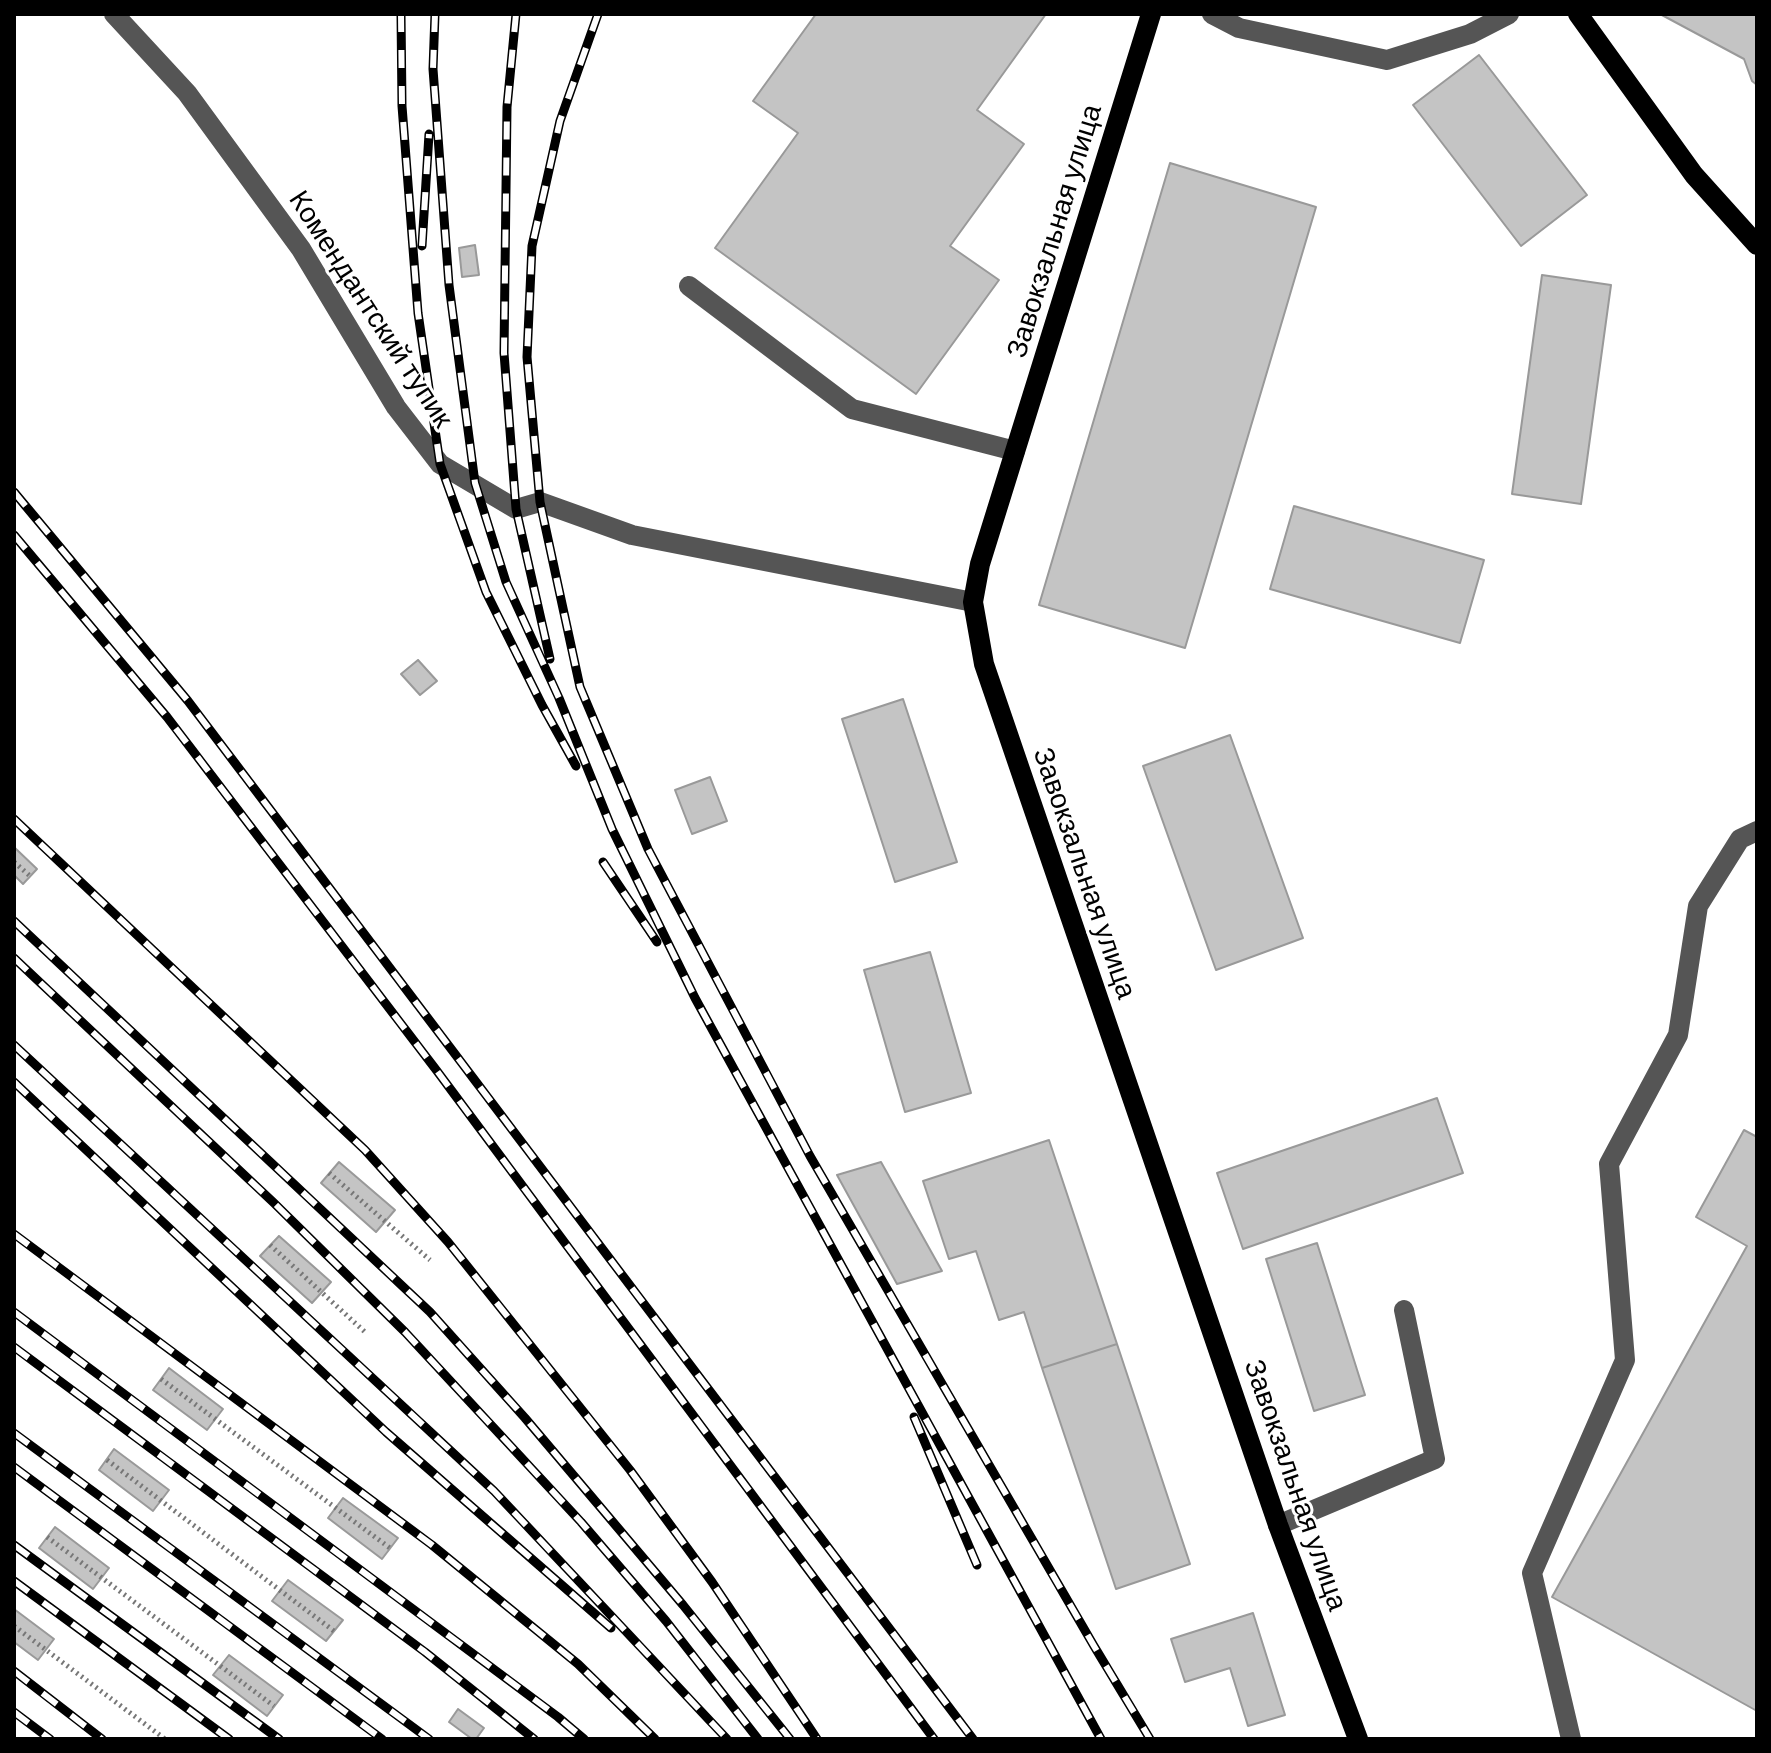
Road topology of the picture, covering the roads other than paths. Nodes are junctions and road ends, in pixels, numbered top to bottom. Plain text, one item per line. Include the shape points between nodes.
1 (114, 14) edge
2 (1151, 14) edge
3 (1212, 14) edge
4 (1509, 14) edge
5 (1578, 14) edge
6 (1757, 245) edge
7 (689, 286) dead end
8 (1015, 451) junction
9 (973, 602) junction
10 (1757, 831) edge
11 (1404, 1310) dead end
12 (1278, 1525) junction
13 (1358, 1739) edge
14 (1571, 1739) edge

1 - 9 street, Комендантский тупик via 187,93 301,249 396,407 440,464 516,509 540,502 632,535
2 - 8 main road, Завокзальная улица
3 - 4 street via 1239,28 1387,60 1470,34
5 - 6 main road via 1694,175
7 - 8 street via 852,409
8 - 9 main road, Завокзальная улица
9 - 12 main road, Завокзальная улица via 984,664
10 - 14 street via 1740,839 1698,906 1678,1035 1609,1164 1625,1360 1532,1573
11 - 12 street via 1435,1459
12 - 13 main road, Завокзальная улица

